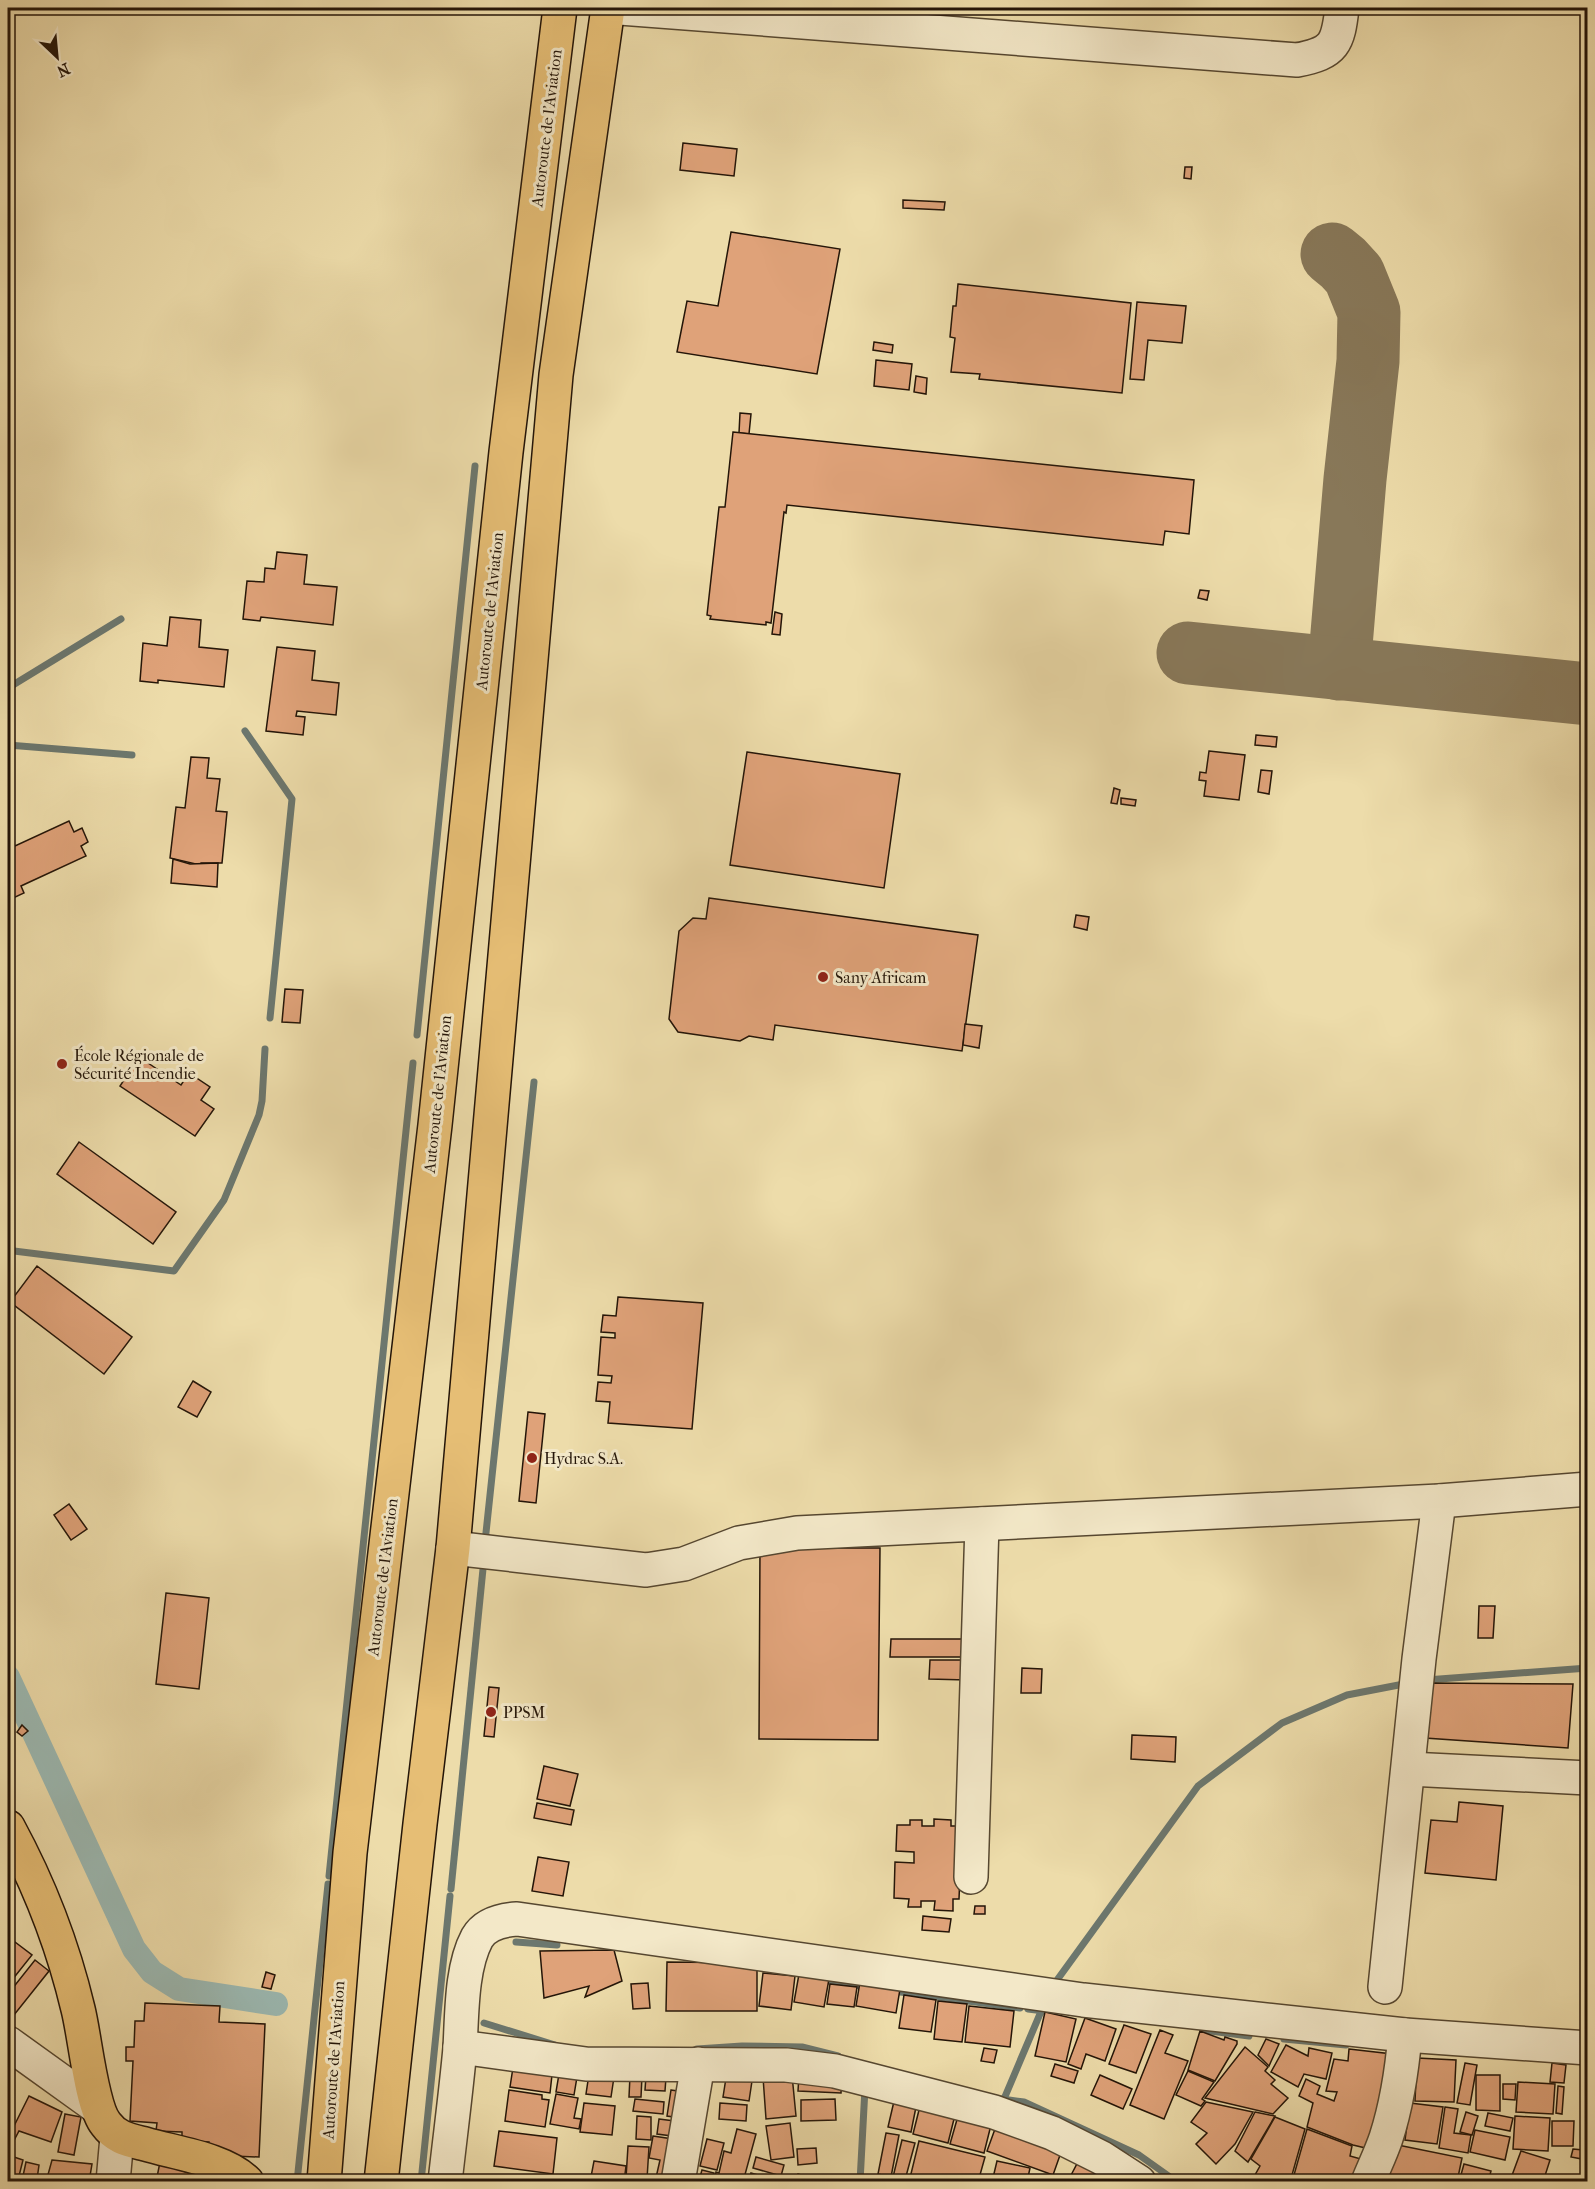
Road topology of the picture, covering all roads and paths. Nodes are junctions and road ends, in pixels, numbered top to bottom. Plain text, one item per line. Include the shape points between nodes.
1 (548, 8) edge
2 (560, 8) edge
3 (609, 8) edge
4 (620, 8) edge
5 (1342, 8) edge
6 (933, 20) edge
7 (553, 71) junction
8 (1587, 1489) edge
9 (1439, 1501) junction
10 (982, 1524) junction
11 (453, 1548) junction
12 (1409, 1769) junction
13 (1587, 1778) edge
14 (8, 1827) edge
15 (13, 1861) edge
16 (971, 1877) dead end
17 (1385, 1987) dead end
18 (1405, 2035) junction
19 (8, 2043) edge
20 (460, 2047) junction
21 (1587, 2048) edge
22 (698, 2064) junction
23 (98, 2107) junction
24 (117, 2137) junction
25 (113, 2181) edge
26 (247, 2181) edge
27 (324, 2181) edge
28 (381, 2181) edge
29 (445, 2181) edge
30 (678, 2181) edge
31 (1139, 2181) edge
32 (1368, 2181) edge

1 - 7 main road
2 - 7 main road, Autoroute de l'Aviation
3 - 11 main road via 556,375
4 - 6 street
5 - 6 street via 1339,33 1331,47 1315,57 1297,60
7 - 27 main road, Autoroute de l'Aviation via 506,452 435,1125 350,1853
8 - 9 street
9 - 10 street
9 - 12 street
10 - 11 street via 797,1533 739,1543 684,1564 646,1570
10 - 16 street
11 - 28 main road
12 - 13 street
12 - 17 street
14 - 15 main road
15 - 23 main road via 44,1904 62,1953 79,2010
18 - 20 street via 1083,2000 511,1919 489,1926 478,1937 470,1956
18 - 21 street
18 - 32 street via 1394,2107
19 - 23 street
20 - 22 street via 586,2064
20 - 29 street
22 - 30 street
22 - 31 street via 786,2065 835,2072 983,2109 1052,2133 1102,2157
23 - 24 main road via 104,2123
24 - 25 street
24 - 26 main road via 221,2165

